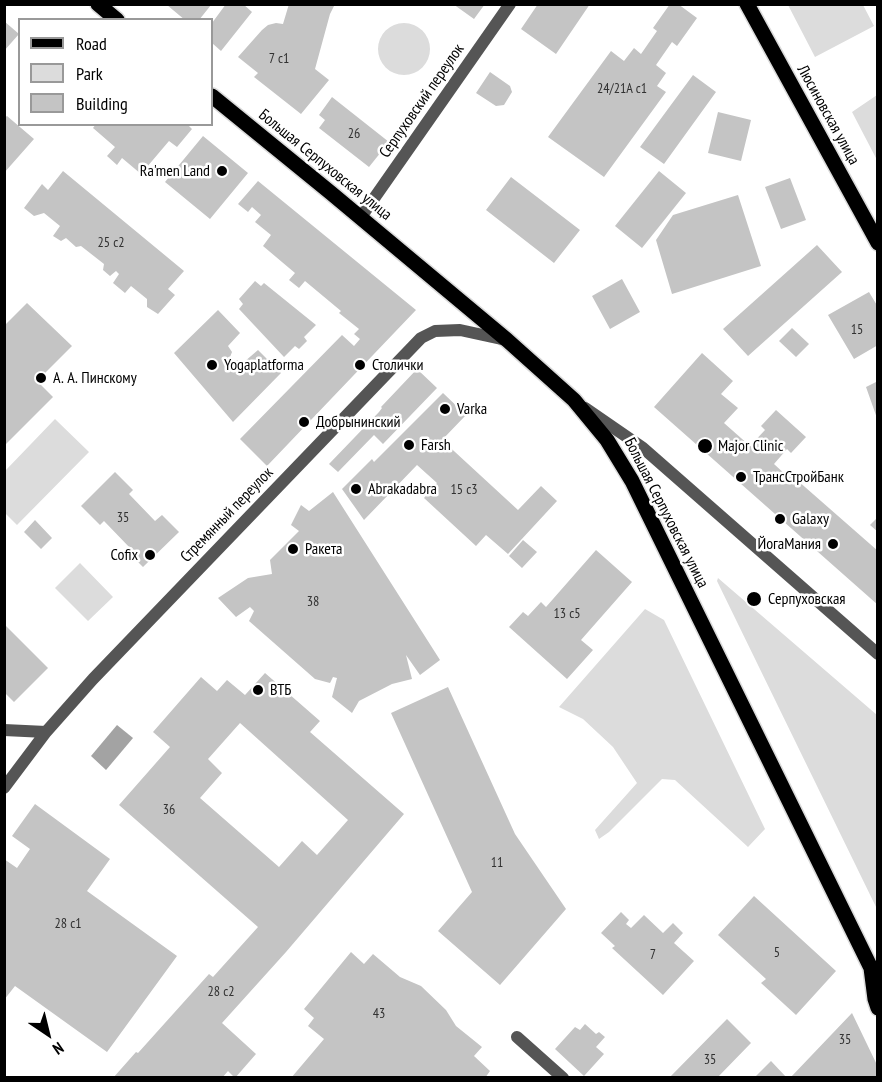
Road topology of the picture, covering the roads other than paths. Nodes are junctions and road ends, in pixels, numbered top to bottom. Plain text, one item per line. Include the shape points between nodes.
1 (98, 4) edge
2 (510, 4) edge
3 (747, 4) edge
4 (115, 18) edge
5 (213, 97) edge
6 (361, 217) junction
7 (878, 243) edge
8 (507, 340) junction
9 (574, 400) junction
10 (878, 654) edge
11 (4, 730) edge
12 (46, 732) junction
13 (4, 788) edge
14 (874, 972) edge
15 (878, 1008) edge
16 (517, 1037) dead end
17 (563, 1077) edge

1 - 4 main road
2 - 6 street, Серпуховский переулок
3 - 7 main road, Люсиновская улица
5 - 6 main road, Большая Серпуховская улица
6 - 8 main road, Большая Серпуховская улица
8 - 9 main road, Большая Серпуховская улица
8 - 12 street, Стремянный переулок via 460,330 435,331 421,338
9 - 10 street via 643,448
9 - 14 main road, Большая Серпуховская улица via 607,440 632,481
11 - 12 street
12 - 13 street, Стремянный переулок
14 - 15 main road, Большая Серпуховская улица
16 - 17 street

